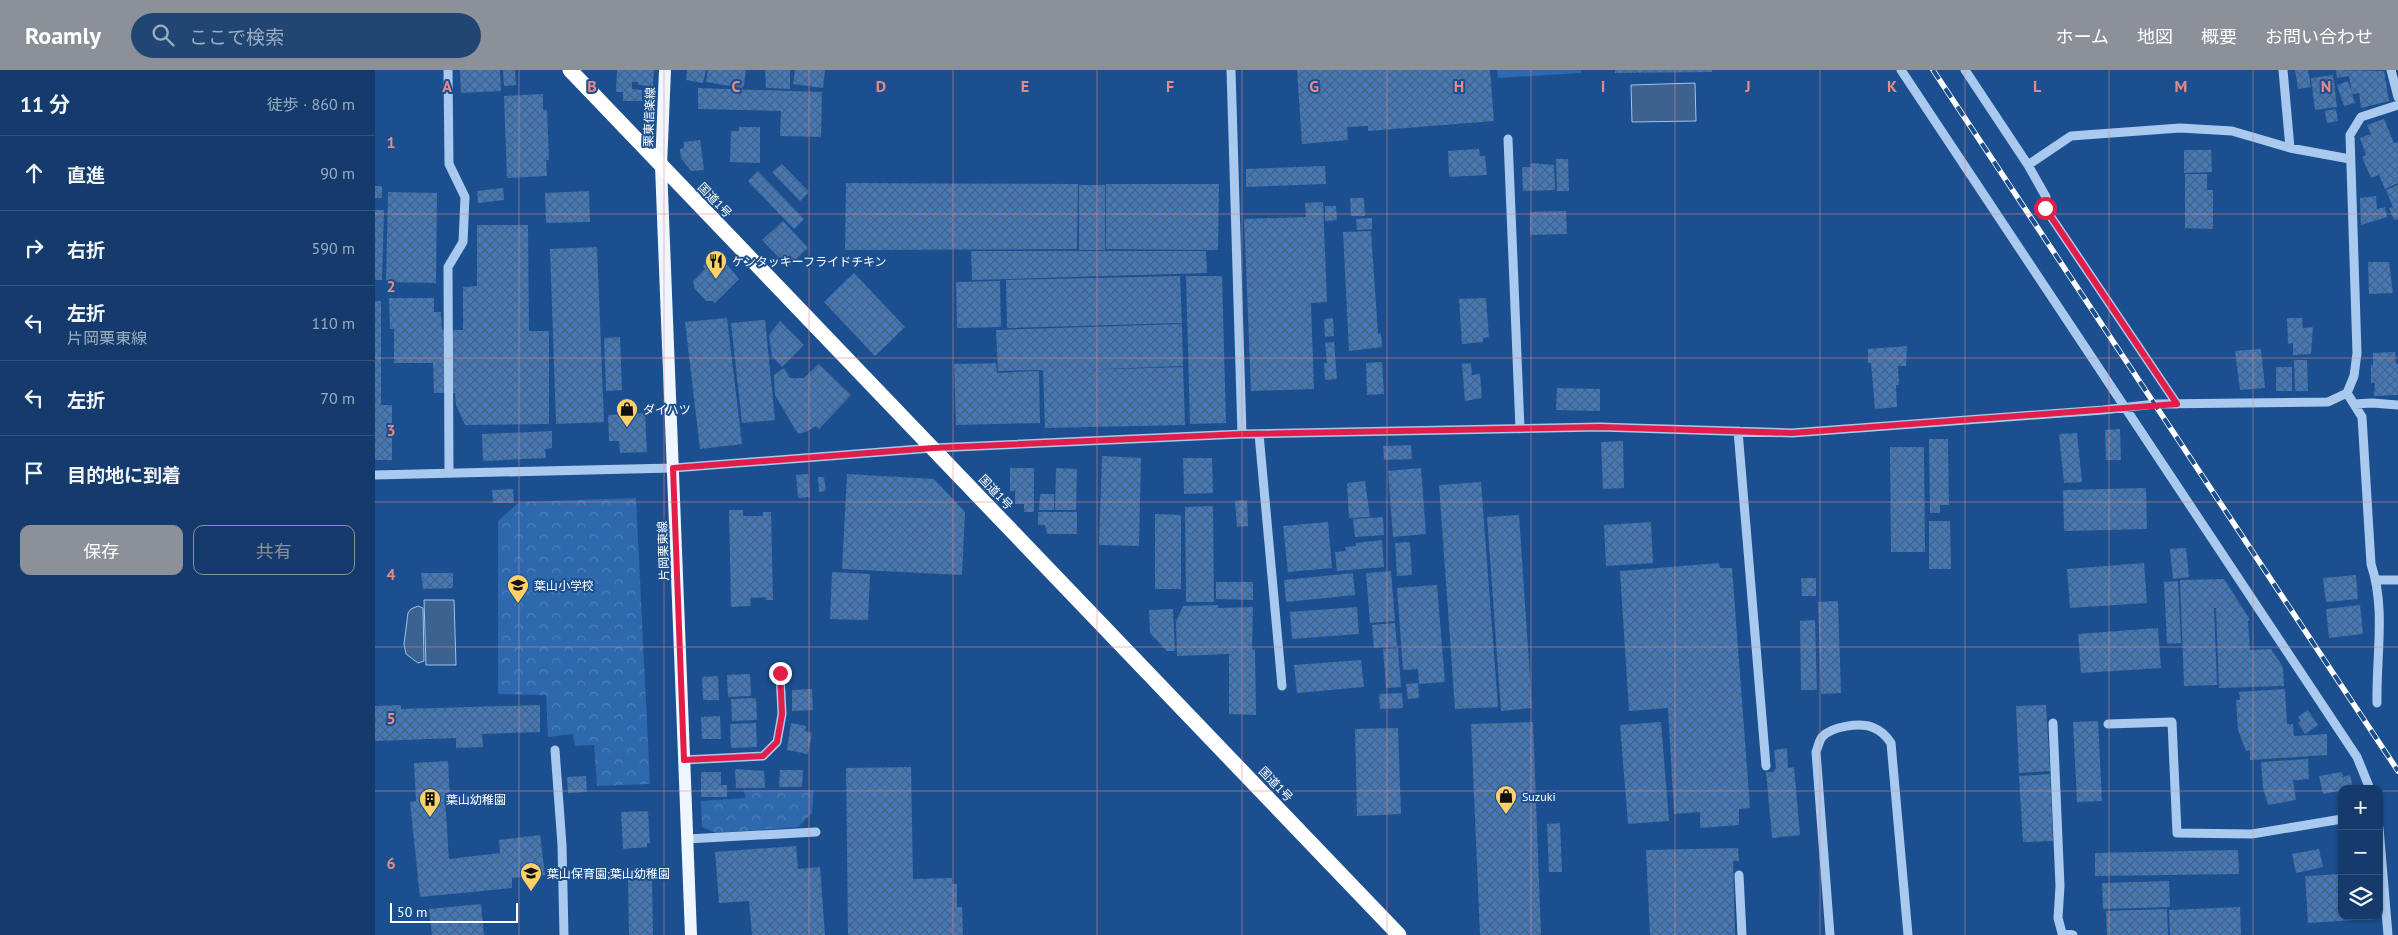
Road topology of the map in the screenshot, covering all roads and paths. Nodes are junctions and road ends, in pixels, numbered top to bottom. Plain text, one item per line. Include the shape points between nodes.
1 (448, 70) edge
2 (570, 70) edge
3 (665, 70) edge
4 (1231, 70) edge
5 (1901, 70) edge
6 (1965, 70) edge
7 (2283, 70) edge
8 (2391, 70) edge
9 (2398, 97) edge
10 (2398, 105) edge
11 (1508, 139) dead end
12 (2290, 148) junction
13 (2350, 159) junction
14 (2028, 165) junction
15 (661, 166) junction
16 (2347, 393) junction
17 (2177, 404) junction
18 (2354, 404) junction
19 (2398, 405) edge
20 (2125, 408) junction
21 (1520, 428) junction
22 (1738, 431) junction
23 (1242, 434) junction
24 (1259, 434) junction
25 (933, 448) junction
26 (673, 468) junction
27 (449, 472) junction
28 (375, 475) edge
29 (2377, 580) junction
30 (2398, 580) edge
31 (780, 673) dead end
32 (1282, 686) dead end
33 (2377, 703) dead end
34 (2053, 723) dead end
35 (2108, 724) dead end
36 (555, 750) dead end
37 (684, 760) junction
38 (1766, 766) dead end
39 (2368, 785) edge
40 (2338, 820) edge
41 (2379, 830) edge
42 (816, 832) dead end
43 (687, 839) junction
44 (1739, 874) dead end
45 (564, 935) edge
46 (691, 935) edge
47 (1399, 935) edge
48 (1742, 935) edge
49 (1830, 935) edge
50 (1908, 935) edge
51 (2073, 935) edge
52 (2388, 935) edge

1 - 27 street via 449,164 465,196 463,242 448,267
2 - 15 highway, 国道1号
3 - 15 main road, 栗東信楽線
4 - 23 street
5 - 20 street
6 - 14 street
7 - 12 street
8 - 9 street
10 - 13 street via 2361,117 2350,136
11 - 21 street
12 - 13 street
12 - 14 street via 2232,131 2181,128 2071,136
13 - 16 street via 2357,353 2354,376
14 - 17 street via 2046,197 2045,208
15 - 25 highway, 国道1号
15 - 26 main road, 片岡栗東線
16 - 17 street via 2328,402
16 - 18 street
17 - 20 street
18 - 19 street
18 - 29 street via 2361,417 2371,564
20 - 22 street via 1792,433
20 - 39 street via 2357,758
21 - 22 street
21 - 24 street
22 - 38 street
23 - 24 street
23 - 25 street
24 - 32 street
25 - 26 street
25 - 47 highway, 国道1号
26 - 27 street
26 - 37 main road, 片岡栗東線
27 - 28 street
29 - 30 street
29 - 33 street via 2380,629
31 - 37 street via 782,714 777,742 763,756
34 - 51 street via 2060,886 2058,918 2062,933
35 - 40 street via 2172,722 2177,833 2252,834
36 - 45 street
37 - 43 main road, 片岡栗東線
41 - 52 street
42 - 43 street
43 - 46 main road, 片岡栗東線
44 - 48 street
49 - 50 street via 1816,752 1821,738 1830,731 1868,726 1885,735 1891,743

